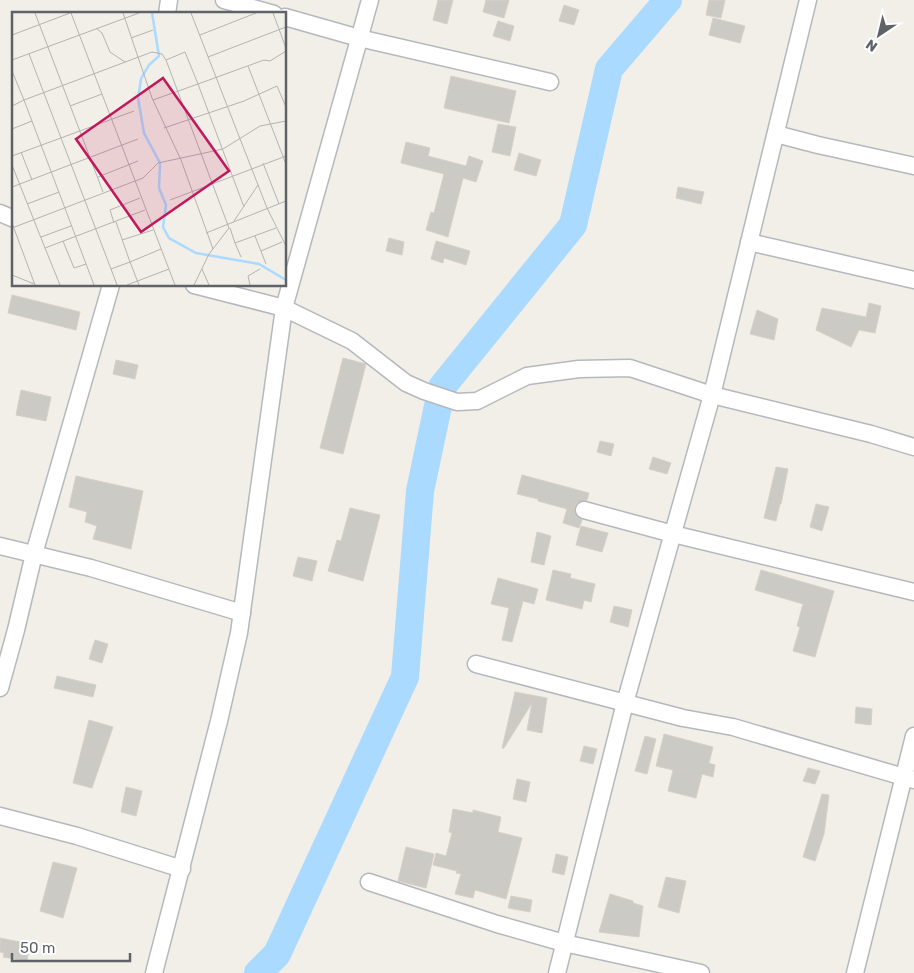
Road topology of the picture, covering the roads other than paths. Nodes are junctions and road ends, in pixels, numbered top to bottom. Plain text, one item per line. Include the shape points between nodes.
1 (224, 0) edge
2 (370, 0) edge
3 (808, 0) edge
4 (267, 12) edge
5 (286, 17) edge
6 (359, 38) junction
7 (550, 82) dead end
8 (776, 134) junction
9 (914, 166) edge
10 (0, 213) edge
11 (12, 218) edge
12 (749, 242) junction
13 (914, 280) edge
14 (111, 286) edge
15 (198, 286) edge
16 (284, 308) junction
17 (712, 395) junction
18 (914, 447) edge
19 (584, 510) dead end
20 (673, 534) junction
21 (0, 546) edge
22 (34, 554) junction
23 (914, 592) edge
24 (242, 613) junction
25 (476, 664) dead end
26 (0, 688) edge
27 (625, 704) junction
28 (914, 736) edge
29 (909, 779) edge
30 (0, 816) edge
31 (182, 869) junction
32 (369, 882) dead end
33 (564, 943) junction
34 (154, 973) edge
35 (557, 973) edge
36 (701, 973) edge
37 (855, 973) edge

1 - 4 street
2 - 6 street
3 - 8 street
5 - 6 street
6 - 7 street
6 - 16 street
8 - 9 street
8 - 12 street
10 - 11 street
12 - 13 street
12 - 17 street
14 - 22 street
15 - 16 street
16 - 17 street via 352,341 406,383 457,402 477,401 526,376 579,369 630,368
16 - 24 street
17 - 18 street
17 - 20 street
19 - 20 street
20 - 23 street
20 - 27 street
21 - 22 street
22 - 24 street
22 - 26 street
24 - 31 street
25 - 27 street
27 - 29 street via 733,727
27 - 33 street
28 - 29 street
29 - 37 street
30 - 31 street
31 - 34 street
32 - 33 street
33 - 35 street
33 - 36 street

